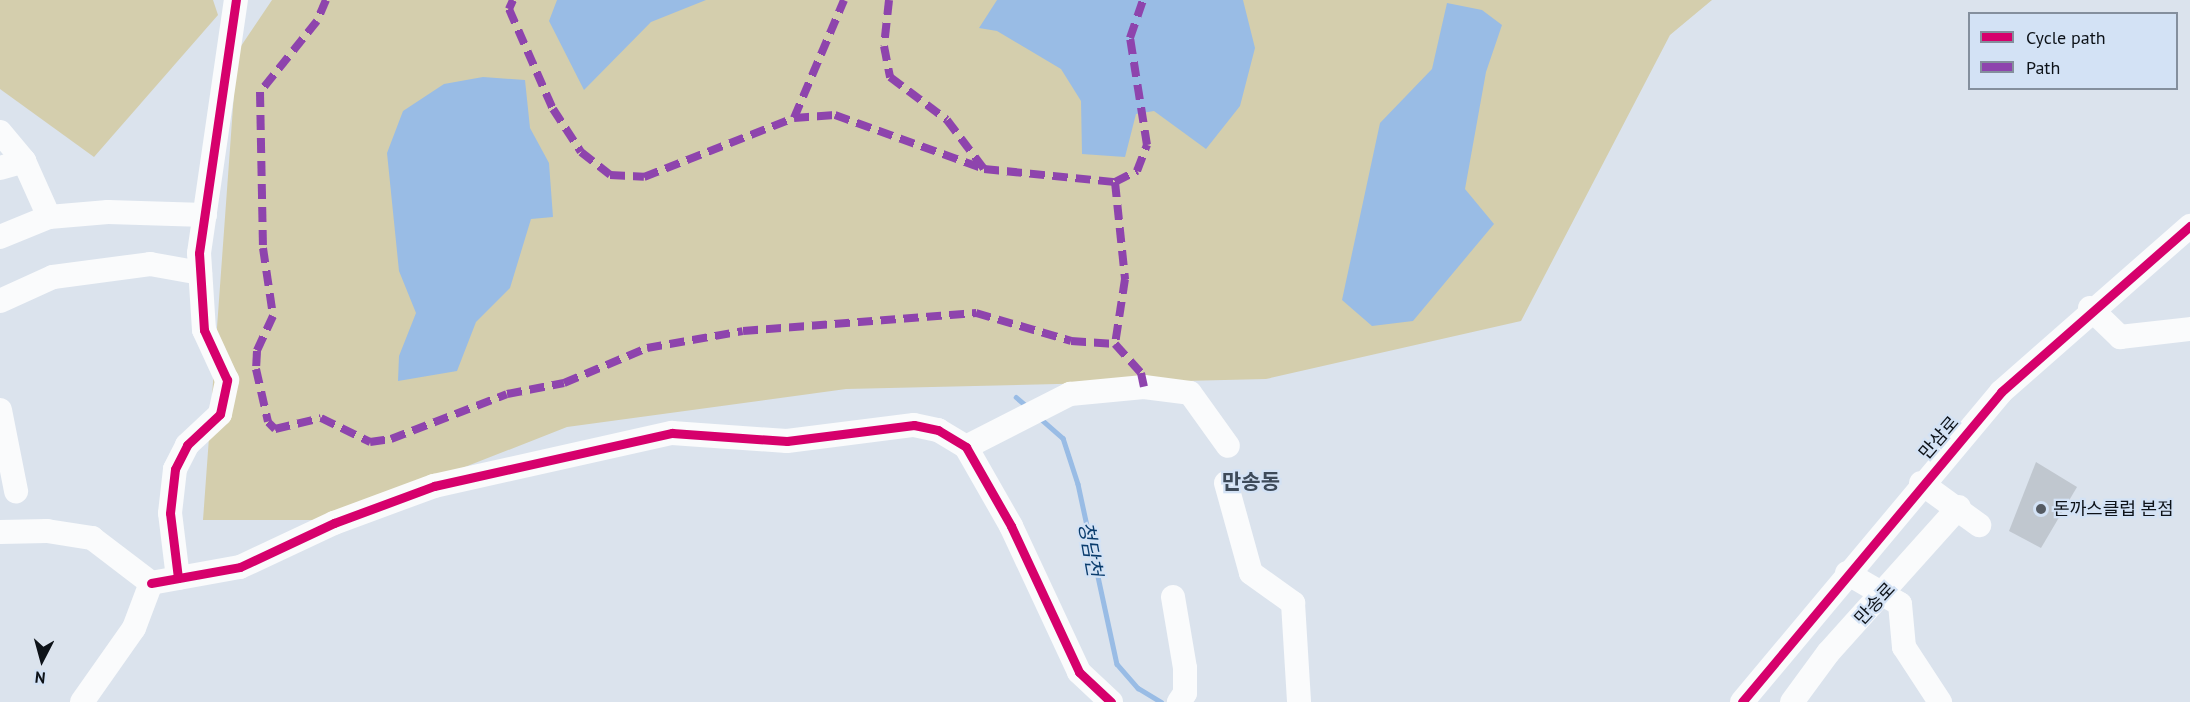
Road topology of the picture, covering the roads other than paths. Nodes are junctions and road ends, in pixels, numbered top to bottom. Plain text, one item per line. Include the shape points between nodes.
1 (236, 0) edge
2 (0, 132) edge
3 (24, 161) junction
4 (0, 168) edge
5 (205, 215) junction
6 (49, 217) junction
7 (2190, 226) edge
8 (0, 237) edge
9 (200, 273) junction
10 (0, 301) edge
11 (2090, 308) junction
12 (2190, 329) edge
13 (0, 410) edge
14 (1227, 446) dead end
15 (966, 447) junction
16 (1226, 483) dead end
17 (1921, 483) junction
18 (16, 491) dead end
19 (1959, 507) junction
20 (1979, 525) dead end
21 (0, 532) edge
22 (1847, 573) junction
23 (178, 578) junction
24 (151, 583) junction
25 (1882, 596) junction
26 (1173, 597) dead end
27 (1748, 700) edge
28 (1180, 701) edge
29 (82, 702) edge
30 (1111, 702) edge
31 (1299, 702) edge
32 (1792, 702) edge
33 (1940, 702) edge

1 - 5 street
2 - 3 street
3 - 4 street
3 - 6 street
5 - 6 street via 108,212
5 - 9 street
6 - 8 street
7 - 11 street, 만삼로
9 - 10 street via 150,264 53,277
9 - 23 street via 204,330 226,380 220,414 187,446 175,469 170,513
11 - 12 street via 2120,337
11 - 17 street, 만삼로 via 2001,392
13 - 18 street
14 - 15 street via 1190,393 1179,389 1070,394
15 - 23 street via 938,430 914,425 787,441 672,434 434,486 334,523 240,567
15 - 30 street via 1011,526 1079,672
16 - 31 street via 1251,573 1293,603
17 - 19 street
17 - 22 street, 만삼로
19 - 20 street
19 - 25 street, 만송로
21 - 24 street via 47,531 92,538
22 - 25 street
22 - 27 street, 만삼로
23 - 24 street
24 - 29 street via 134,628
25 - 32 street, 만송로 via 1828,653
25 - 33 street via 1900,604 1904,647
26 - 28 street via 1185,668

